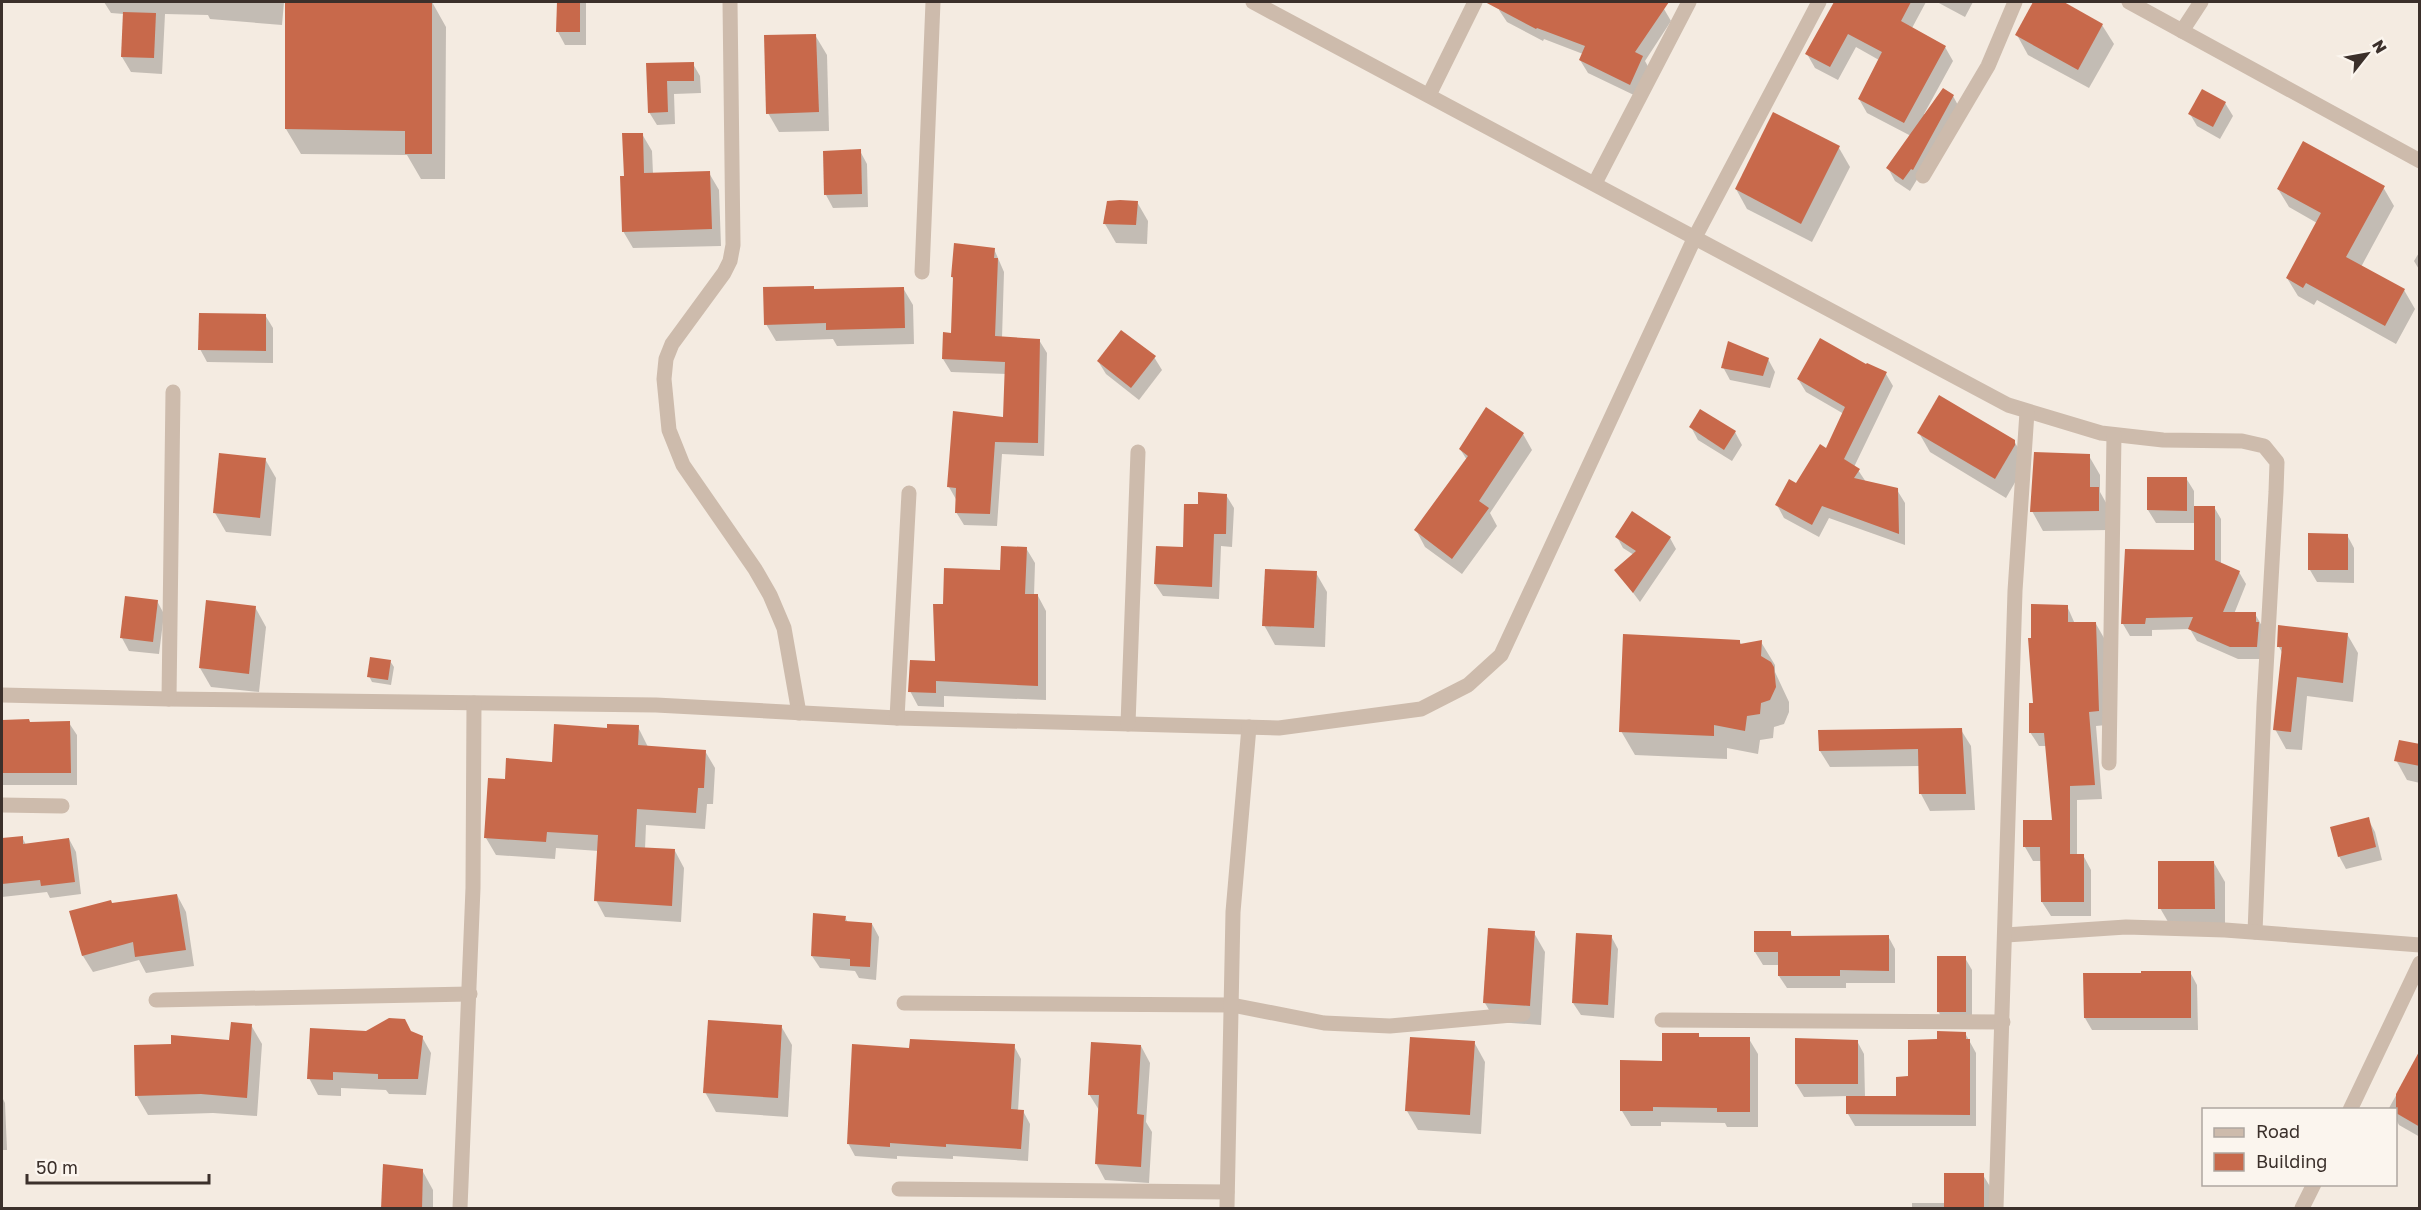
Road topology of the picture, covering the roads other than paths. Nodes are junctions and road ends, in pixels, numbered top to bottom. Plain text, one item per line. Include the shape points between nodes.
1 (730, 2) edge
2 (933, 2) edge
3 (1253, 2) edge
4 (1475, 2) edge
5 (1689, 2) edge
6 (1819, 2) edge
7 (2015, 2) edge
8 (2129, 2) edge
9 (2201, 2) edge
10 (2182, 31) junction
11 (1429, 95) junction
12 (2420, 161) edge
13 (1923, 176) dead end
14 (1595, 183) junction
15 (1695, 237) junction
16 (922, 272) dead end
17 (173, 392) dead end
18 (2027, 412) junction
19 (2114, 435) junction
20 (1138, 452) dead end
21 (909, 493) dead end
22 (2, 695) edge
23 (169, 699) junction
24 (474, 703) junction
25 (799, 713) junction
26 (897, 718) junction
27 (1128, 724) junction
28 (1249, 727) junction
29 (2109, 763) dead end
30 (2, 805) edge
31 (62, 806) dead end
32 (2254, 932) junction
33 (2006, 935) junction
34 (2420, 945) edge
35 (2420, 963) edge
36 (470, 994) junction
37 (156, 1000) dead end
38 (904, 1003) dead end
39 (1232, 1005) junction
40 (1523, 1014) dead end
41 (1662, 1020) dead end
42 (2003, 1022) junction
43 (2351, 1108) edge
44 (2314, 1186) edge
45 (899, 1189) dead end
46 (1227, 1192) junction
47 (460, 1209) edge
48 (1227, 1209) edge
49 (1996, 1209) edge
50 (2302, 1209) edge

1 - 25 street via 733,245 724,273 672,344 664,379 669,430 683,465 755,569 784,628
2 - 16 street
3 - 11 street
4 - 11 street
5 - 14 street
6 - 15 street
7 - 13 street via 1988,66
8 - 10 street
9 - 10 street
10 - 12 street
11 - 14 street
14 - 15 street
15 - 18 street
15 - 28 street via 1501,655 1468,685 1421,709 1279,728
17 - 23 street
18 - 19 street
18 - 33 street via 2015,591
19 - 29 street
19 - 32 street via 2242,441 2264,446 2277,462
20 - 27 street
21 - 26 street
22 - 23 street
23 - 24 street
24 - 25 street via 656,705
24 - 36 street
25 - 26 street
26 - 27 street
27 - 28 street
28 - 39 street via 1233,912
30 - 31 street
32 - 33 street via 2126,927
32 - 34 street
33 - 42 street
35 - 43 street
36 - 37 street
36 - 47 street
38 - 39 street
39 - 40 street via 1324,1023 1390,1026
39 - 46 street
41 - 42 street
42 - 49 street
44 - 50 street
45 - 46 street
46 - 48 street

